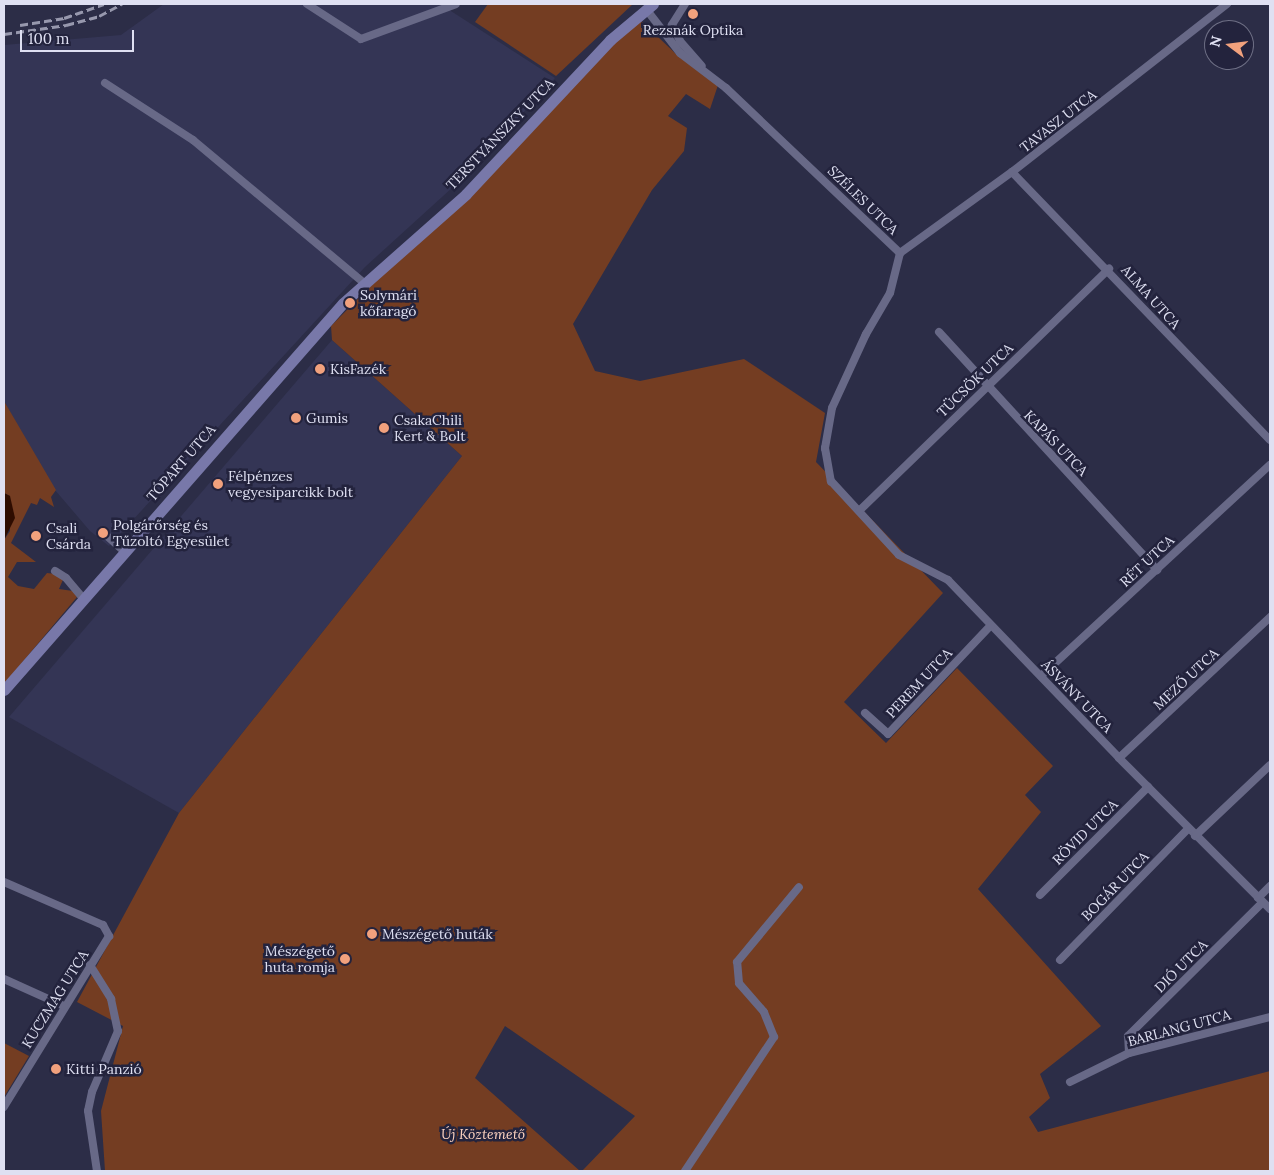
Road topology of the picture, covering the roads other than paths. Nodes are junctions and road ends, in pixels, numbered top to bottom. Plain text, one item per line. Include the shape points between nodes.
1 (307, 4) edge
2 (456, 4) edge
3 (685, 4) edge
4 (1227, 4) edge
5 (649, 6) edge
6 (702, 67) junction
7 (105, 83) dead end
8 (1012, 172) junction
9 (900, 253) junction
10 (1109, 269) junction
11 (364, 283) junction
12 (343, 303) joint
13 (939, 332) dead end
14 (987, 387) junction
15 (1270, 440) edge
16 (1270, 465) edge
17 (860, 510) junction
18 (106, 535) dead end
19 (124, 550) junction
20 (1157, 570) junction
21 (55, 571) dead end
22 (83, 598) junction
23 (1270, 617) edge
24 (990, 626) junction
25 (1040, 676) junction
26 (4, 690) edge
27 (865, 713) dead end
28 (1119, 758) junction
29 (1270, 765) edge
30 (1148, 787) junction
31 (1188, 829) junction
32 (1195, 836) junction
33 (4, 882) edge
34 (1270, 886) edge
35 (799, 887) dead end
36 (1040, 895) dead end
37 (1261, 900) junction
38 (1270, 909) edge
39 (1060, 960) dead end
40 (90, 965) junction
41 (4, 979) edge
42 (64, 1006) junction
43 (1270, 1016) edge
44 (1129, 1053) junction
45 (1070, 1082) dead end
46 (4, 1107) edge
47 (97, 1171) edge
48 (684, 1171) edge

1 - 2 street via 361,39
3 - 6 street via 672,24 680,41
4 - 8 street, TAVASZ UTCA
5 - 6 street, SZÉLES UTCA via 670,43
5 - 11 main road, TERSTYÁNSZKY UTCA via 610,40 466,194
6 - 9 street, SZÉLES UTCA
7 - 11 street via 193,140
8 - 9 street, TAVASZ UTCA
8 - 10 street, ALMA UTCA via 1071,235
9 - 17 street, SZÉLES UTCA via 890,293 866,334 832,408 826,441 826,464 831,481 839,494
10 - 14 street, TÜCSÖK UTCA
10 - 15 street, ALMA UTCA via 1136,302
11 - 12 main road, TERSTYÁNSZKY UTCA
12 - 19 main road, TÓPART UTCA
13 - 14 street, KAPÁS UTCA
14 - 17 street, TÜCSÖK UTCA
14 - 20 street, KAPÁS UTCA
16 - 20 street, RÉT UTCA
17 - 24 street, ÁSVÁNY UTCA via 899,555 948,580
18 - 19 street
19 - 22 main road, TÓPART UTCA
20 - 25 street, RÉT UTCA
21 - 22 street via 66,578
22 - 26 main road, TÓPART UTCA
23 - 28 street, MEZŐ UTCA
24 - 25 street, ÁSVÁNY UTCA
24 - 27 street, PEREM UTCA via 888,734
25 - 28 street, ÁSVÁNY UTCA
28 - 30 street, ÁSVÁNY UTCA
29 - 32 street
30 - 31 street, ÁSVÁNY UTCA
30 - 36 street, RÖVID UTCA
31 - 32 street, ÁSVÁNY UTCA
31 - 39 street, BOGÁR UTCA
32 - 37 street, ÁSVÁNY UTCA
33 - 40 street, KUCZMAG UTCA via 108,929 109,936
34 - 37 street, DIÓ UTCA
35 - 48 street via 737,962 739,983 764,1012 774,1037 718,1125
37 - 38 street, ÁSVÁNY UTCA
37 - 44 street, DIÓ UTCA via 1128,1036
40 - 42 street, KUCZMAG UTCA
40 - 47 street via 111,999 118,1031 92,1092 88,1111
41 - 42 street
42 - 46 street, KUCZMAG UTCA
43 - 44 street, BARLANG UTCA
44 - 45 street, BARLANG UTCA

